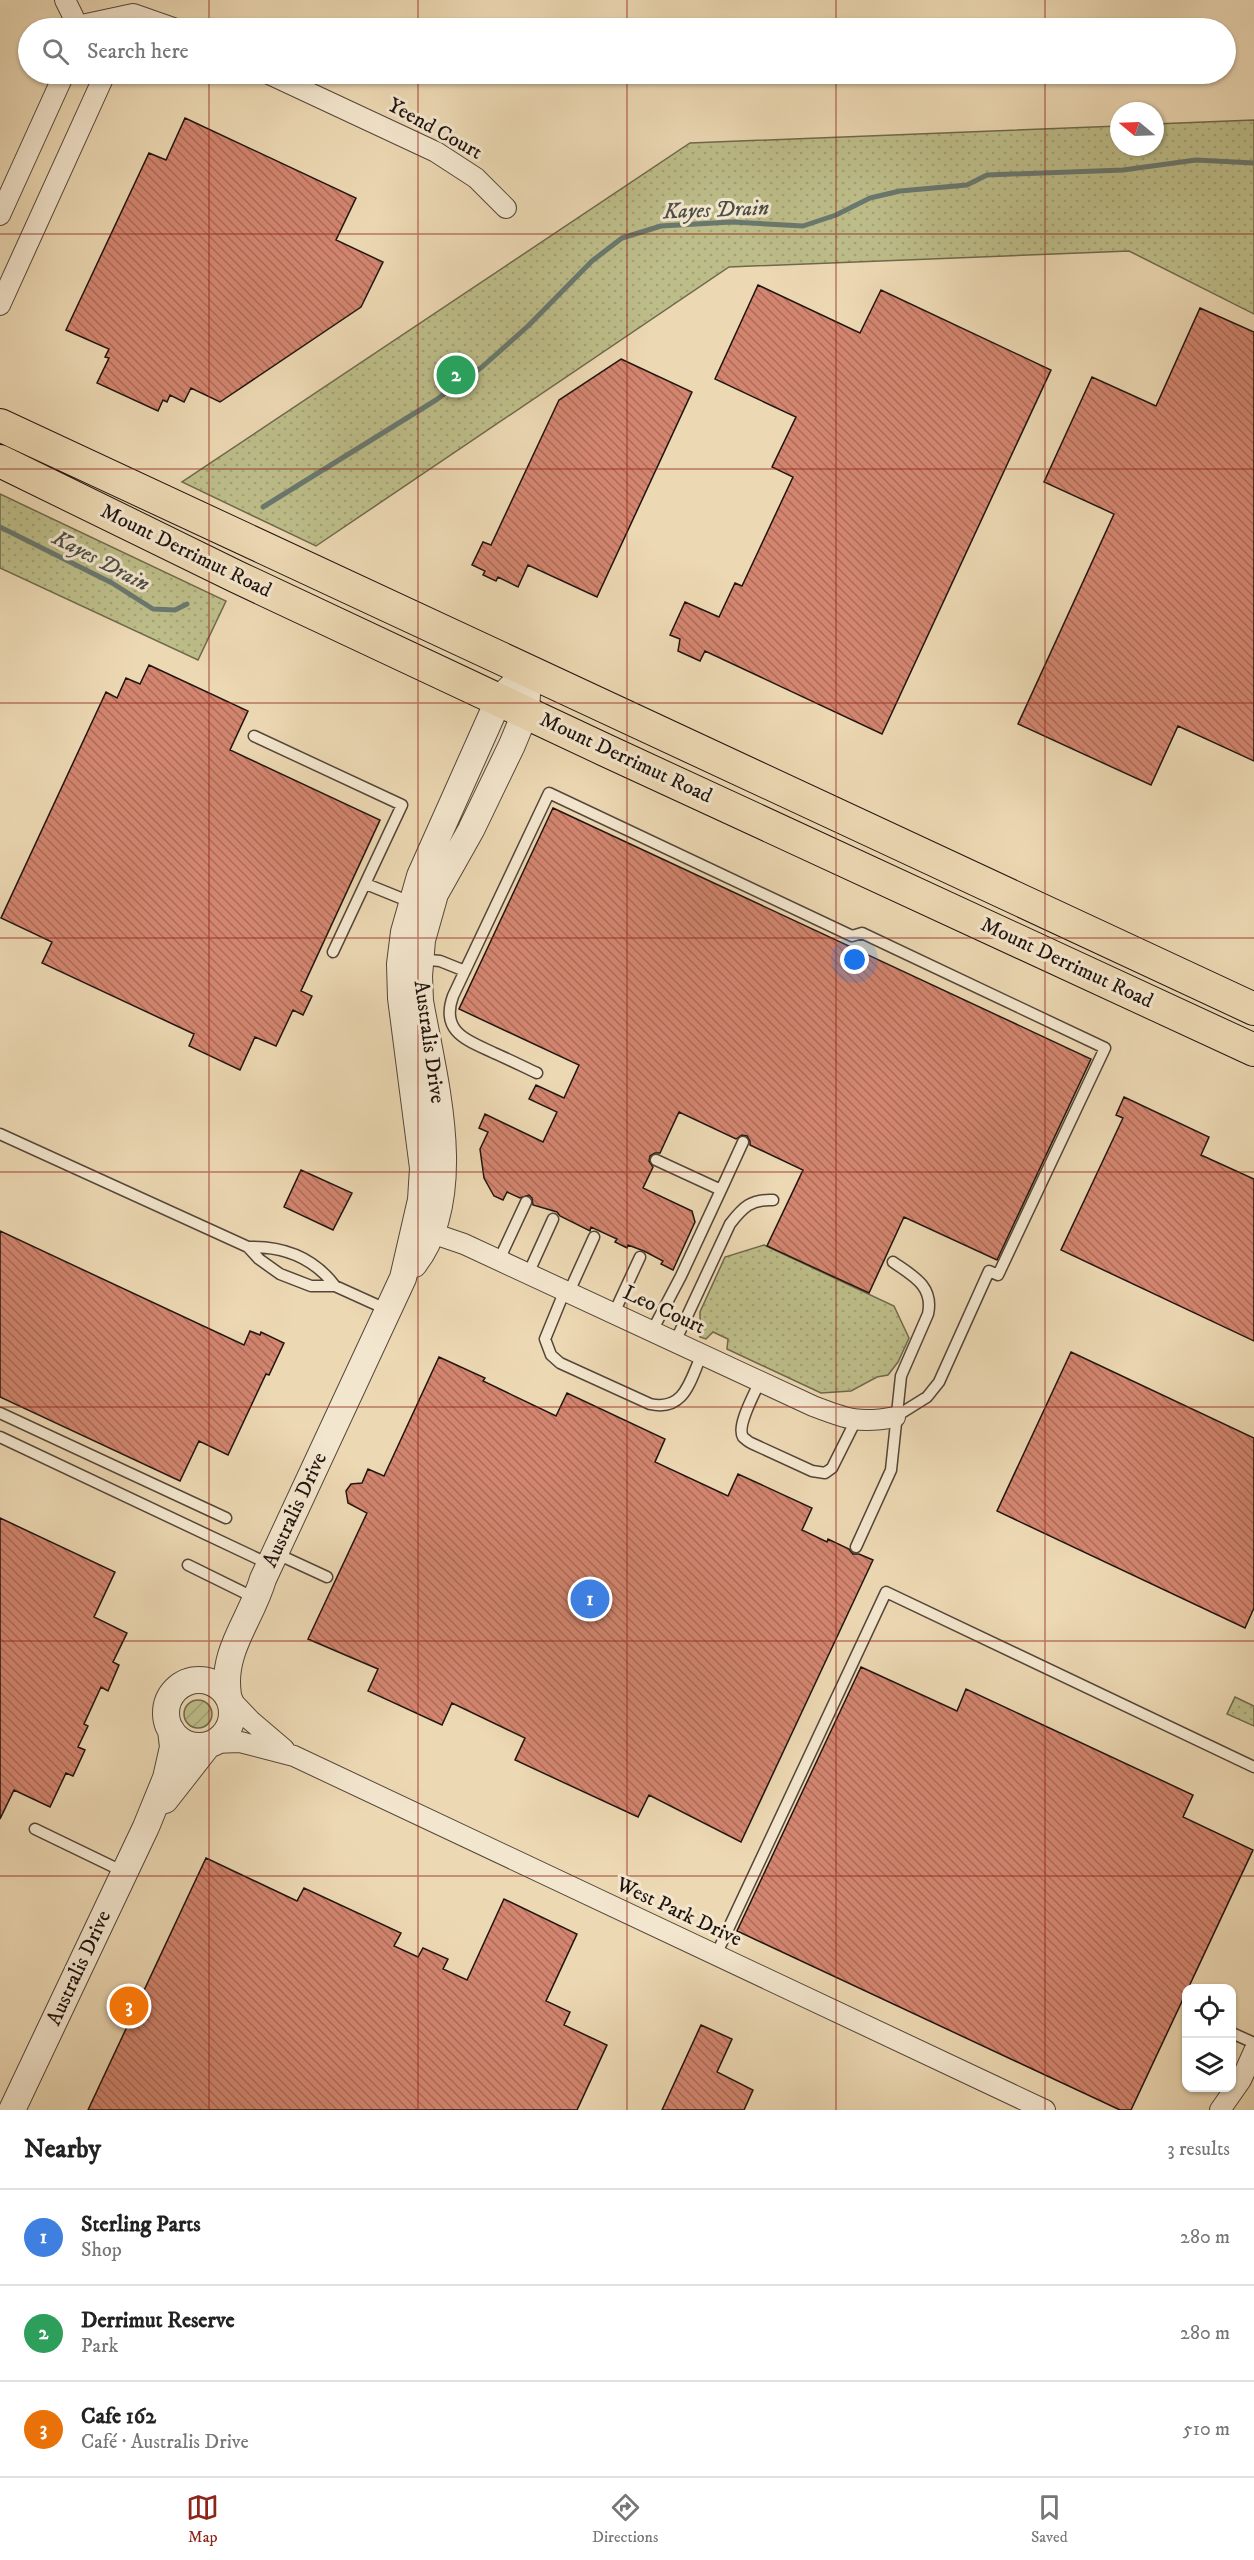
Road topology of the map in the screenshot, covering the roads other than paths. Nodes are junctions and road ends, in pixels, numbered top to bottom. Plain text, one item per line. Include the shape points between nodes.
1 (65, 0) edge
2 (109, 16) edge
3 (74, 18) edge
4 (144, 18) edge
5 (59, 84) edge
6 (100, 84) edge
7 (290, 84) edge
8 (506, 208) dead end
9 (0, 215) edge
10 (0, 306) edge
11 (4, 422) edge
12 (0, 461) edge
13 (528, 671) junction
14 (513, 705) junction
15 (254, 736) dead end
16 (366, 884) junction
17 (421, 905) junction
18 (333, 952) dead end
19 (411, 958) junction
20 (465, 971) junction
21 (1254, 1009) edge
22 (1254, 1050) edge
23 (537, 1073) dead end
24 (0, 1134) edge
25 (743, 1142) dead end
26 (656, 1160) dead end
27 (721, 1190) junction
28 (774, 1200) dead end
29 (526, 1203) dead end
30 (553, 1219) dead end
31 (423, 1230) junction
32 (594, 1237) dead end
33 (248, 1247) junction
34 (640, 1257) dead end
35 (499, 1260) junction
36 (893, 1262) dead end
37 (528, 1274) junction
38 (335, 1286) junction
39 (567, 1291) junction
40 (388, 1310) junction
41 (614, 1313) junction
42 (652, 1330) junction
43 (675, 1342) junction
44 (702, 1354) junction
45 (760, 1381) junction
46 (0, 1413) edge
47 (895, 1417) junction
48 (856, 1420) junction
49 (0, 1437) edge
50 (226, 1518) dead end
51 (856, 1547) dead end
52 (188, 1564) dead end
53 (327, 1577) dead end
54 (262, 1578) junction
55 (190, 1680) junction
56 (229, 1697) junction
57 (171, 1730) junction
58 (211, 1744) junction
59 (294, 1756) junction
60 (1254, 1767) edge
61 (146, 1827) junction
62 (35, 1829) dead end
63 (124, 1872) junction
64 (716, 1955) junction
65 (1236, 2035) edge
66 (1254, 2043) edge
67 (1254, 2051) edge
68 (1240, 2080) junction
69 (12, 2110) edge
70 (1045, 2110) edge
71 (1220, 2110) edge
72 (1234, 2110) edge

1 - 3 street
2 - 4 street via 133,14
5 - 9 street
6 - 10 street
7 - 8 street, Yeend Court via 436,152 476,178
11 - 13 main road, Mount Derrimut Road
12 - 14 main road, Mount Derrimut Road
13 - 14 street
13 - 21 main road, Mount Derrimut Road
14 - 17 street, Australis Drive via 471,830
14 - 22 main road, Mount Derrimut Road
15 - 16 lane via 402,805
16 - 17 lane
16 - 18 lane
17 - 19 street, Australis Drive
19 - 20 lane via 440,961
19 - 31 street, Australis Drive via 401,998 423,1168
20 - 23 lane via 450,1004 452,1026 466,1039
20 - 47 lane via 549,793 852,936 862,933 1105,1048 998,1275 989,1271 939,1382 927,1397
24 - 33 lane
25 - 27 lane
26 - 27 lane
27 - 42 lane
28 - 43 lane via 753,1201 730,1224
29 - 35 lane
30 - 37 lane
31 - 35 street, Leo Court
31 - 40 street, Australis Drive
32 - 39 lane
33 - 38 lane via 280,1274 311,1286
33 - 38 lane via 267,1246 305,1259 323,1270
34 - 41 lane
35 - 37 street, Leo Court
36 - 47 lane via 922,1281 931,1303 901,1376
37 - 39 street, Leo Court
38 - 40 lane
39 - 41 street, Leo Court
39 - 44 lane via 545,1340 551,1355 560,1363 661,1407 680,1399
40 - 54 street, Australis Drive
41 - 42 street, Leo Court
42 - 43 street, Leo Court
43 - 44 street, Leo Court
44 - 45 street, Leo Court
45 - 48 street, Leo Court via 813,1406
45 - 48 lane via 744,1417 743,1437 812,1471 825,1473 832,1468
46 - 50 lane
47 - 48 street, Leo Court
47 - 51 lane via 891,1470
49 - 54 lane
52 - 54 lane
53 - 54 lane
54 - 55 street, Australis Drive via 220,1645
54 - 56 street, Australis Drive via 231,1651 226,1670
55 - 56 street via 220,1686
55 - 57 street via 173,1691 168,1700
56 - 58 street via 232,1721 225,1734
56 - 59 street, West Park Drive via 256,1726
57 - 58 street via 187,1744
57 - 61 street, Australis Drive via 172,1761
58 - 59 street, West Park Drive via 255,1744
58 - 61 street, Australis Drive
59 - 64 street, West Park Drive
60 - 64 lane via 886,1592
61 - 63 street, Australis Drive
62 - 63 lane
63 - 69 street, Australis Drive
64 - 70 street, West Park Drive
65 - 66 lane
67 - 68 street
68 - 71 street
68 - 72 street

